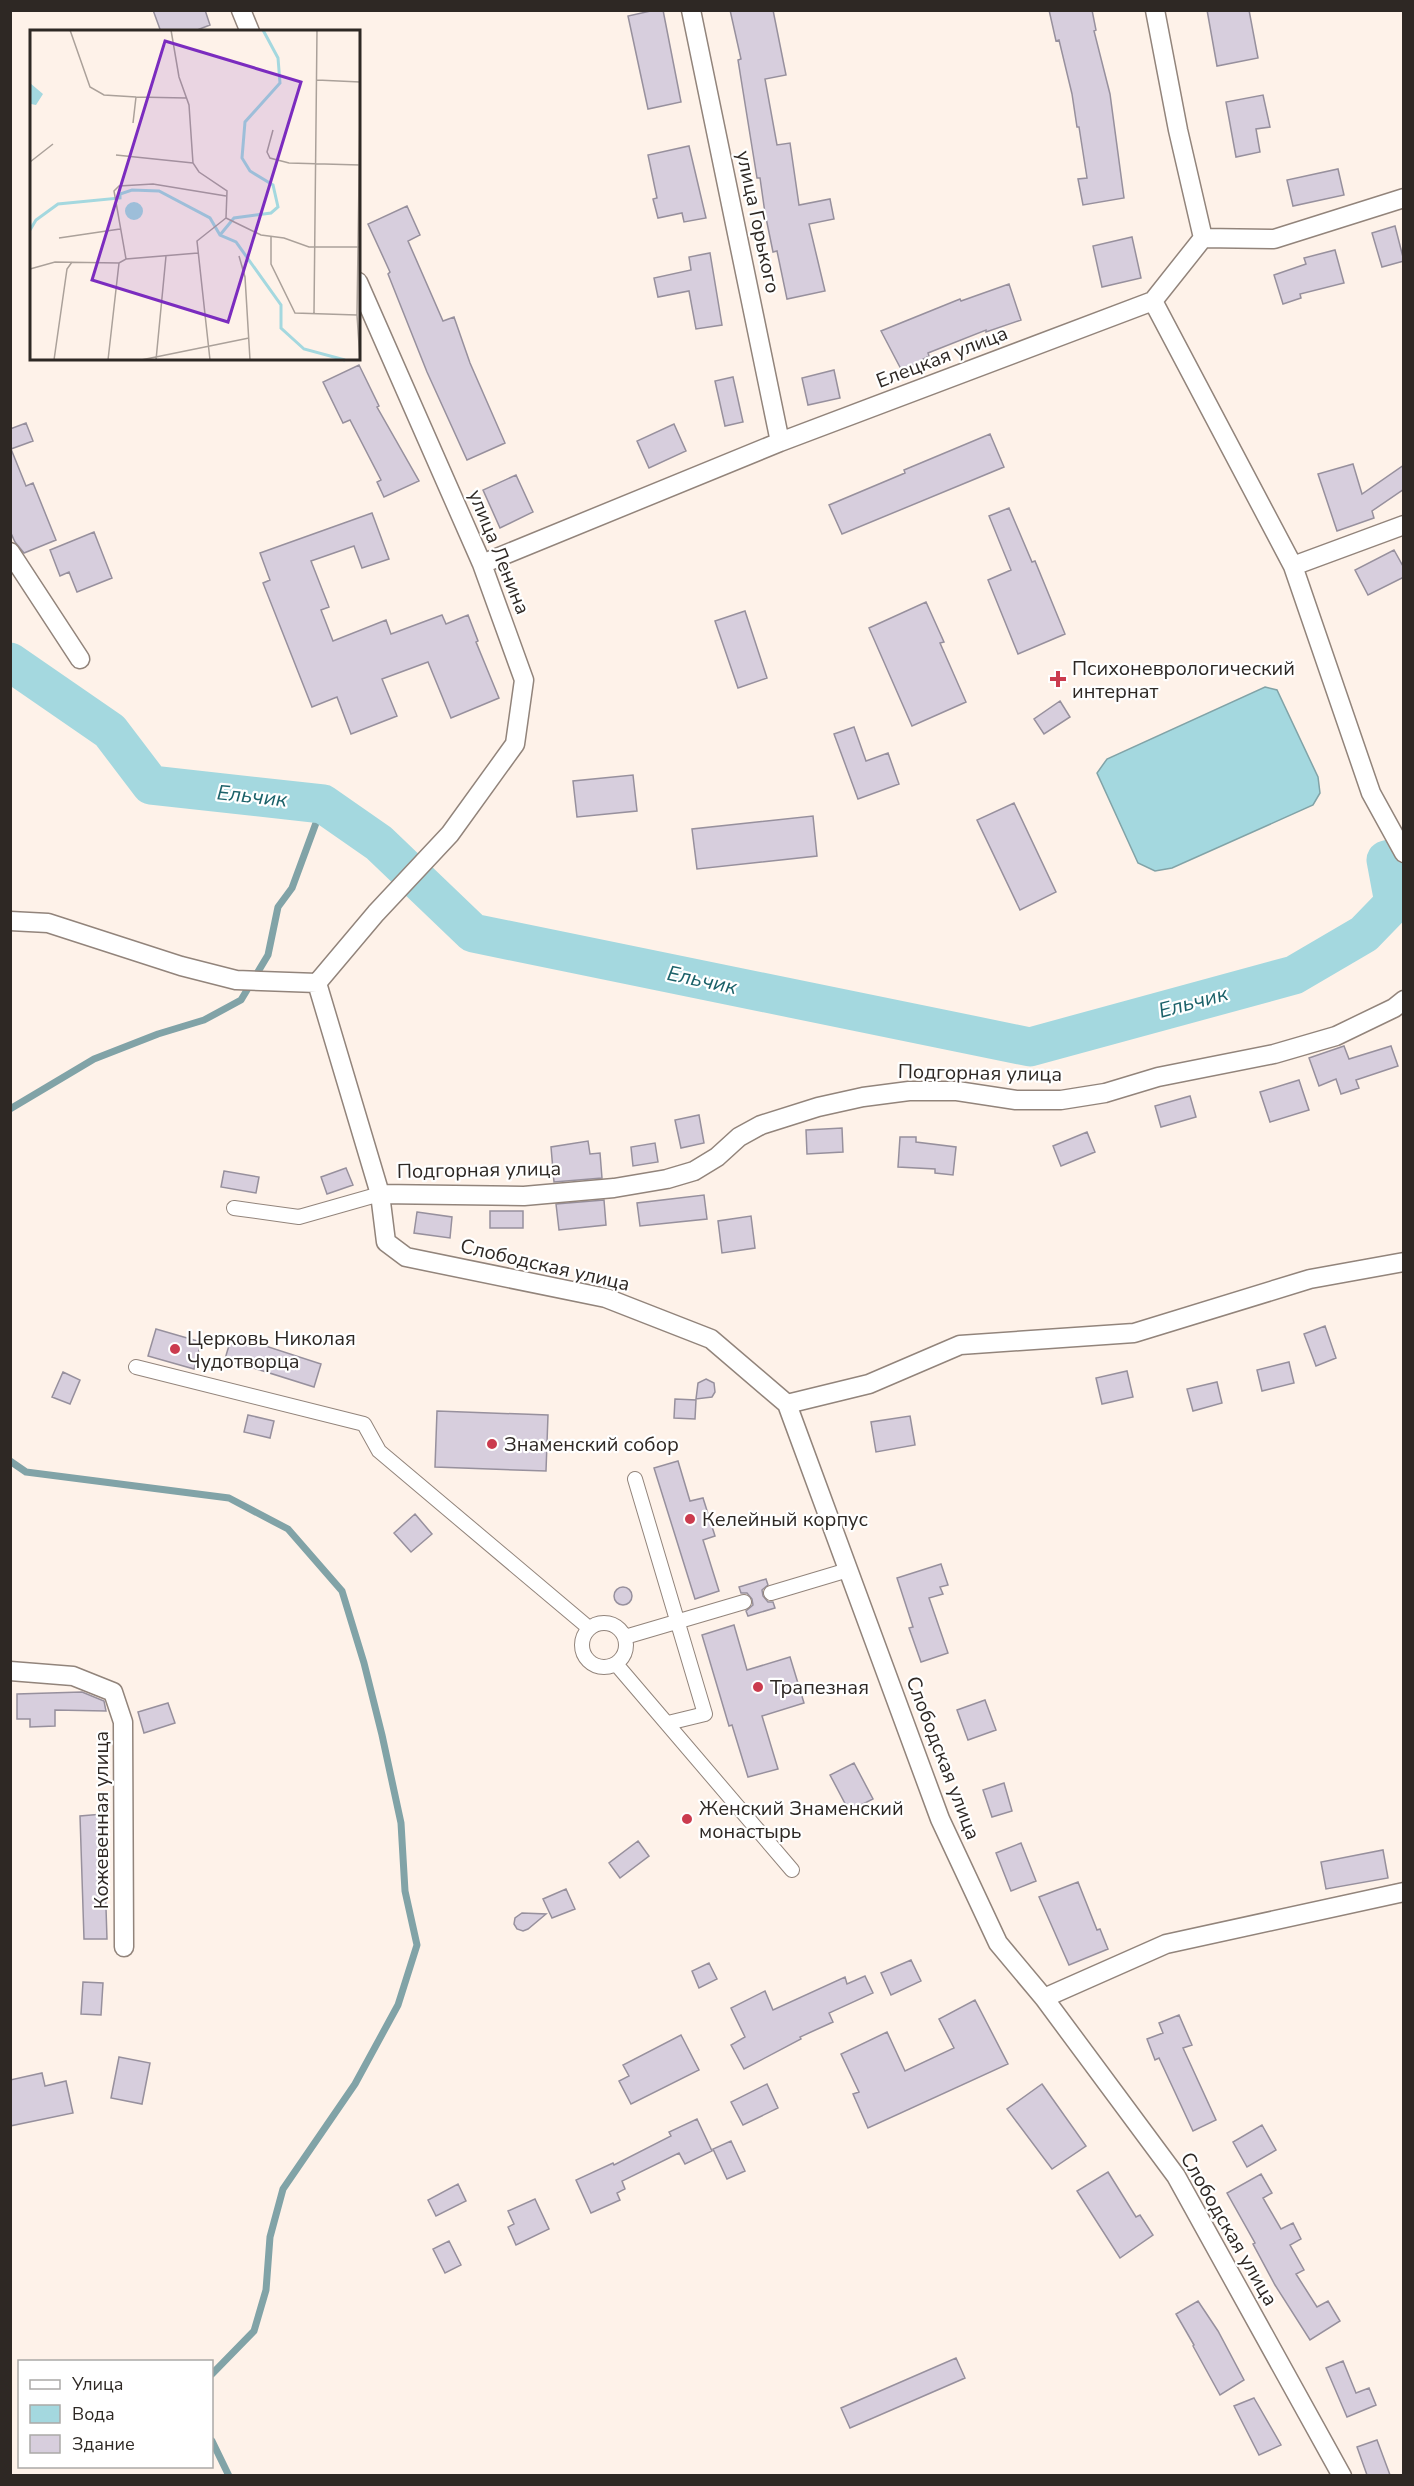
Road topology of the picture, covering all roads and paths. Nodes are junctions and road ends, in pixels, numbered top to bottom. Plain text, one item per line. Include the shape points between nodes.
1 (241, 10) edge
2 (691, 10) edge
3 (1155, 10) edge
4 (249, 30) edge
5 (1404, 198) edge
6 (1203, 238) junction
7 (360, 287) edge
8 (1152, 301) junction
9 (780, 442) junction
10 (1404, 525) edge
11 (10, 552) edge
12 (482, 564) junction
13 (1293, 566) junction
14 (80, 659) dead end
15 (1400, 845) edge
16 (10, 921) edge
17 (317, 983) junction
18 (1404, 1000) edge
19 (380, 1194) junction
20 (234, 1208) dead end
21 (1404, 1262) edge
22 (136, 1367) dead end
23 (787, 1404) junction
24 (635, 1479) dead end
25 (848, 1570) junction
26 (771, 1593) dead end
27 (744, 1602) dead end
28 (678, 1621) junction
29 (589, 1628) junction
30 (625, 1637) junction
31 (616, 1664) junction
32 (10, 1671) edge
33 (668, 1723) junction
34 (792, 1870) dead end
35 (1404, 1892) edge
36 (124, 1947) dead end
37 (1044, 1998) junction
38 (1342, 2475) edge

1 - 4 street
2 - 9 street, улица Горького
3 - 6 street
5 - 6 street via 1274,239
6 - 8 street
7 - 12 street, улица Ленина
8 - 9 street, Елецкая улица
8 - 13 street
9 - 12 street, Елецкая улица
10 - 13 street
11 - 14 street
12 - 17 street, улица Ленина via 524,680 515,744 450,834
13 - 15 street via 1371,793
16 - 17 street via 48,923 236,980
17 - 19 street
18 - 19 street, Подгорная улица via 1336,1036 1105,1093 1060,1100 1016,1100 957,1091 909,1091 818,1107 761,1125 694,1171 667,1179 524,1196
19 - 20 street via 299,1217
19 - 23 street, Слободская улица via 386,1242 406,1257 606,1298 711,1339
21 - 23 street via 1310,1279 1134,1333 960,1345 869,1384
22 - 29 street via 364,1424 379,1451
23 - 25 street, Слободская улица
24 - 28 street
25 - 26 street
25 - 37 street, Слободская улица via 940,1819 998,1943
27 - 28 street
28 - 30 street
28 - 33 street via 705,1714
29 - 30 street via 609,1623 617,1626
29 - 31 street via 581,1642 585,1657 597,1666
30 - 31 street via 626,1651
31 - 33 street
32 - 36 street, Кожевенная улица via 73,1676 113,1692 123,1722
33 - 34 street
35 - 37 street via 1166,1944
37 - 38 street, Слободская улица via 1176,2176

